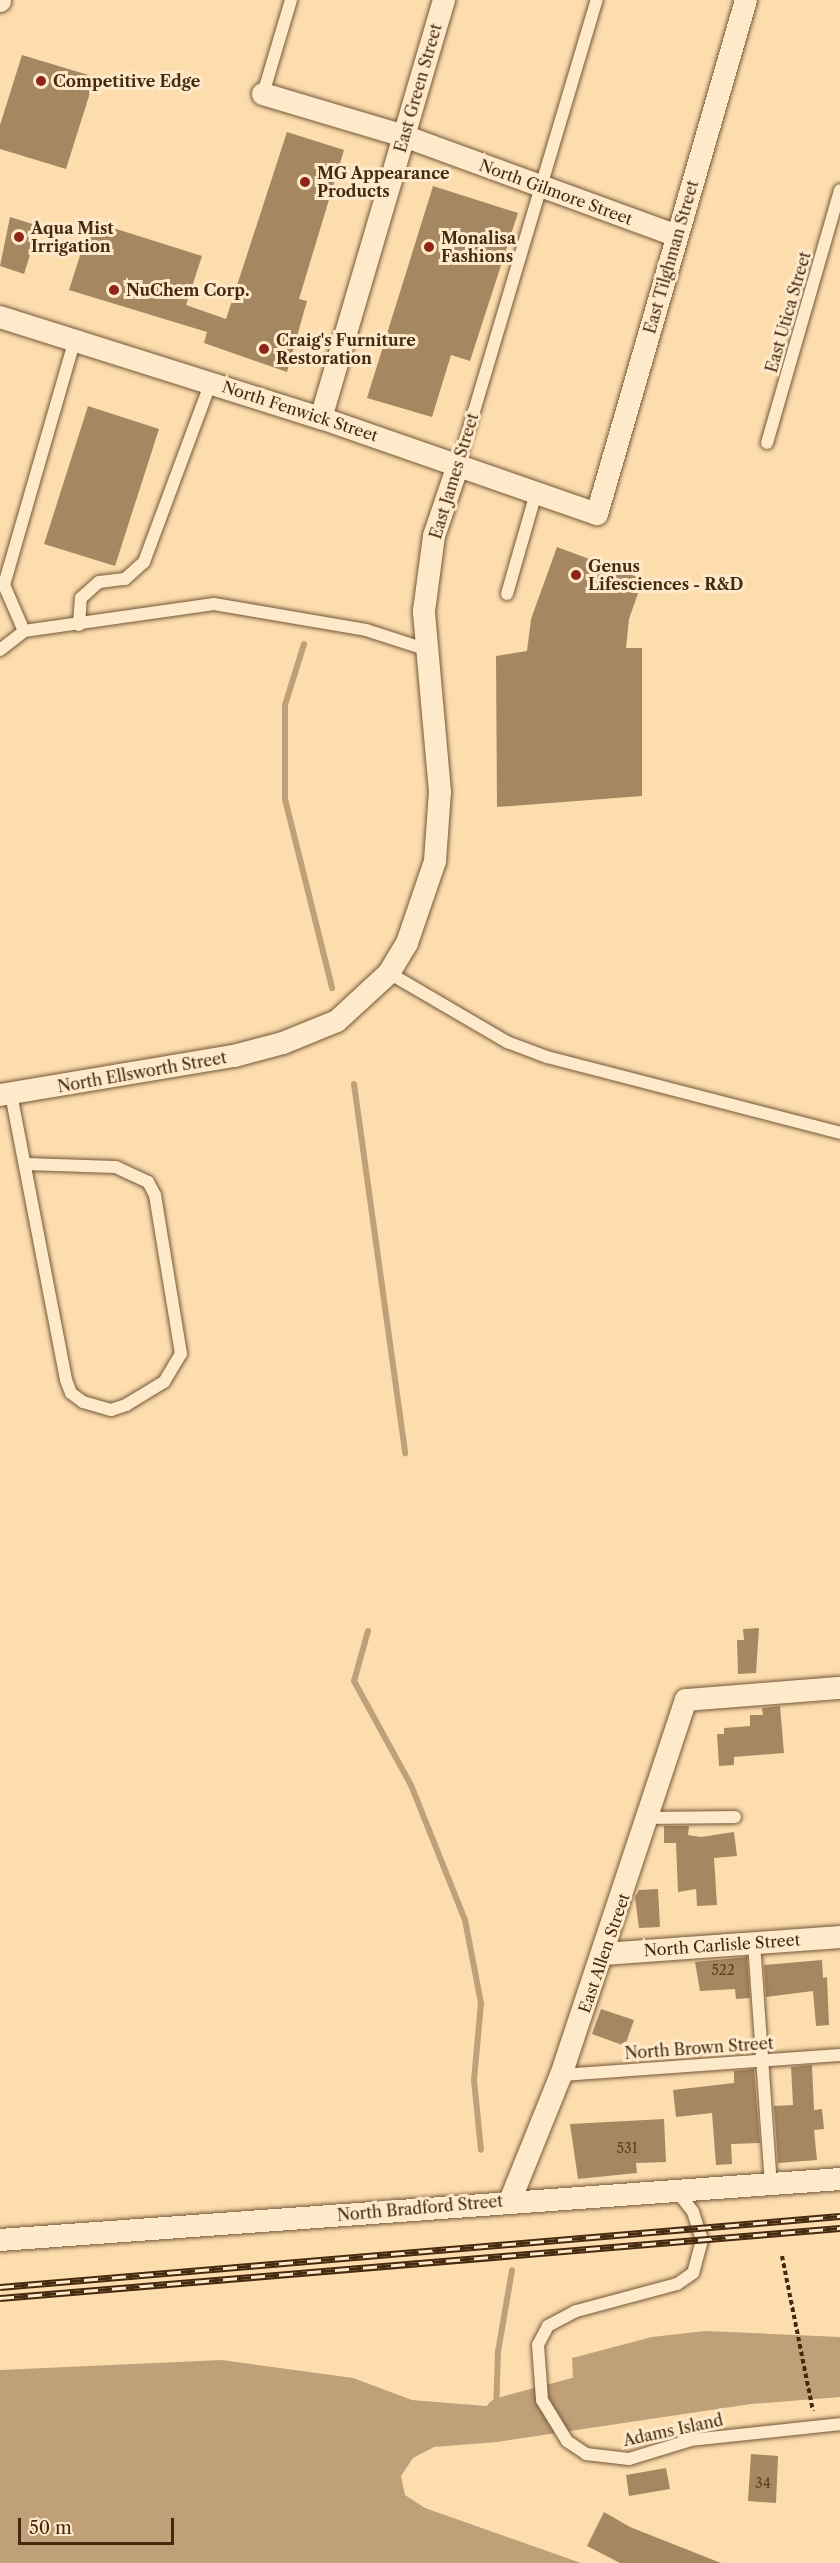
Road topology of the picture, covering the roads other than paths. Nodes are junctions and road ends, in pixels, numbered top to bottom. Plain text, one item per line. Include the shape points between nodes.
1 (291, 0) edge
2 (444, 0) edge
3 (597, 0) edge
4 (746, 0) edge
5 (263, 94) joint
6 (404, 136) junction
7 (542, 186) junction
8 (840, 190) edge
9 (677, 236) junction
10 (0, 317) edge
11 (75, 339) junction
12 (211, 382) junction
13 (321, 418) junction
14 (767, 443) dead end
15 (458, 465) junction
16 (536, 493) junction
17 (597, 514) joint
18 (507, 594) dead end
19 (79, 625) junction
20 (24, 631) junction
21 (425, 649) junction
22 (0, 650) edge
23 (388, 973) junction
24 (283, 1043) joint
25 (6, 1094) edge
26 (840, 1133) edge
27 (25, 1164) junction
28 (840, 1688) edge
29 (735, 1817) dead end
30 (650, 1818) junction
31 (840, 1937) edge
32 (754, 1943) junction
33 (604, 1954) junction
34 (840, 2055) edge
35 (762, 2060) junction
36 (561, 2075) junction
37 (840, 2179) edge
38 (771, 2184) junction
39 (676, 2189) junction
40 (510, 2201) junction
41 (0, 2240) edge
42 (840, 2424) edge

1 - 5 lane
2 - 6 street, East Green Street
3 - 7 lane, East James Street
4 - 9 street, East Tilghman Street
5 - 6 street, North Gilmore Street
6 - 7 street, North Gilmore Street
6 - 13 street, East Green Street
7 - 9 street, North Gilmore Street
7 - 15 lane, East James Street
8 - 14 lane, East Utica Street
9 - 17 street, East Tilghman Street
10 - 11 street, North Fenwick Street
11 - 12 street, North Fenwick Street
11 - 20 lane via 4,585
12 - 13 street, North Fenwick Street
12 - 19 lane via 144,562 125,579 99,582 81,598
13 - 15 street, North Fenwick Street
15 - 16 street, North Fenwick Street
15 - 21 street, East James Street via 441,509 427,574
16 - 17 street, North Fenwick Street
16 - 18 lane
19 - 20 lane
19 - 21 lane via 214,604 366,630
20 - 22 lane
21 - 23 street, East James Street via 440,827 421,910
23 - 24 street, East James Street via 338,1021
23 - 26 lane via 507,1042 547,1057
24 - 25 street, North Ellsworth Street via 234,1056
25 - 27 lane
27 - 27 lane via 71,1393 111,1410 126,1405 164,1382 181,1354 155,1195 148,1182 116,1167
28 - 30 street, East Allen Street via 686,1700
29 - 30 lane
30 - 33 street, East Allen Street
31 - 32 street, North Carlisle Street
32 - 33 street, North Carlisle Street
32 - 35 lane
33 - 36 street, East Allen Street
34 - 35 lane, North Brown Street
35 - 36 lane, North Brown Street
35 - 38 lane
36 - 40 street, East Allen Street
37 - 38 street, North Bradford Street
38 - 39 street, North Bradford Street
39 - 40 street, North Bradford Street
39 - 42 lane, Adams Island via 693,2212 702,2240 693,2273 677,2284 576,2311 549,2326 535,2359 542,2400 567,2441 586,2454 629,2459 691,2440
40 - 41 street, North Bradford Street

